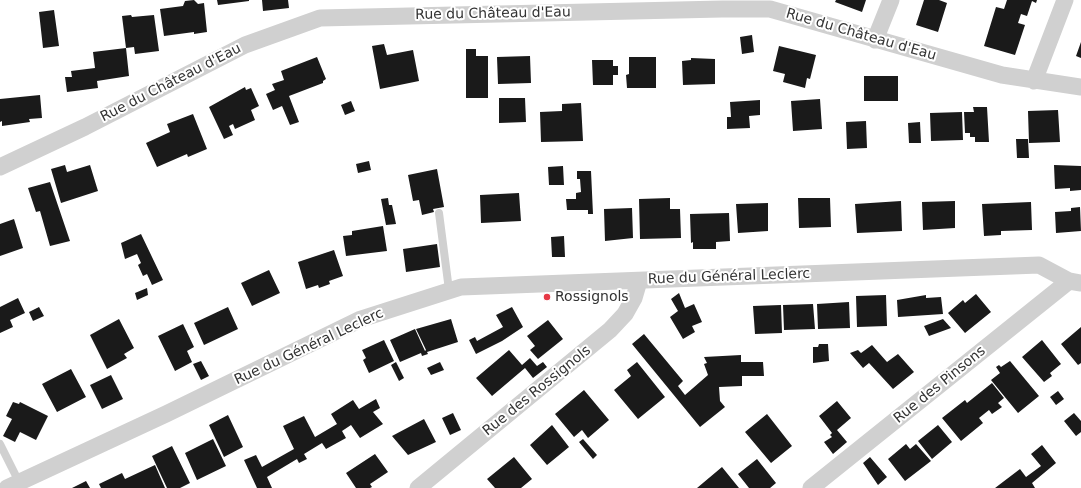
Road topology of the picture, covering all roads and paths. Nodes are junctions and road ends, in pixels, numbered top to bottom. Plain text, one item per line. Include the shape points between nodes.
1 (891, 0) edge
2 (1065, 0) edge
3 (724, 4) edge
4 (875, 40) junction
5 (1034, 81) junction
6 (1081, 87) edge
7 (0, 167) edge
8 (438, 213) dead end
9 (639, 280) junction
10 (1075, 282) edge
11 (449, 290) junction
12 (0, 444) edge
13 (13, 485) edge
14 (418, 488) edge
15 (811, 488) edge

1 - 4 street
2 - 5 street
3 - 4 street, Rue du Château d'Eau via 770,9
3 - 7 street, Rue du Château d'Eau via 320,18 245,45 85,127
4 - 5 street, Rue du Château d'Eau via 1002,75
5 - 6 street, Rue du Château d'Eau
8 - 11 lane
9 - 10 street, Rue du Général Leclerc via 1039,265
9 - 11 street, Rue du Général Leclerc via 552,282 460,287
9 - 14 street, Rue des Rossignols via 634,298 625,314 610,330
10 - 15 street, Rue des Pinsons
11 - 13 street, Rue du Général Leclerc via 361,319
12 - 13 lane

